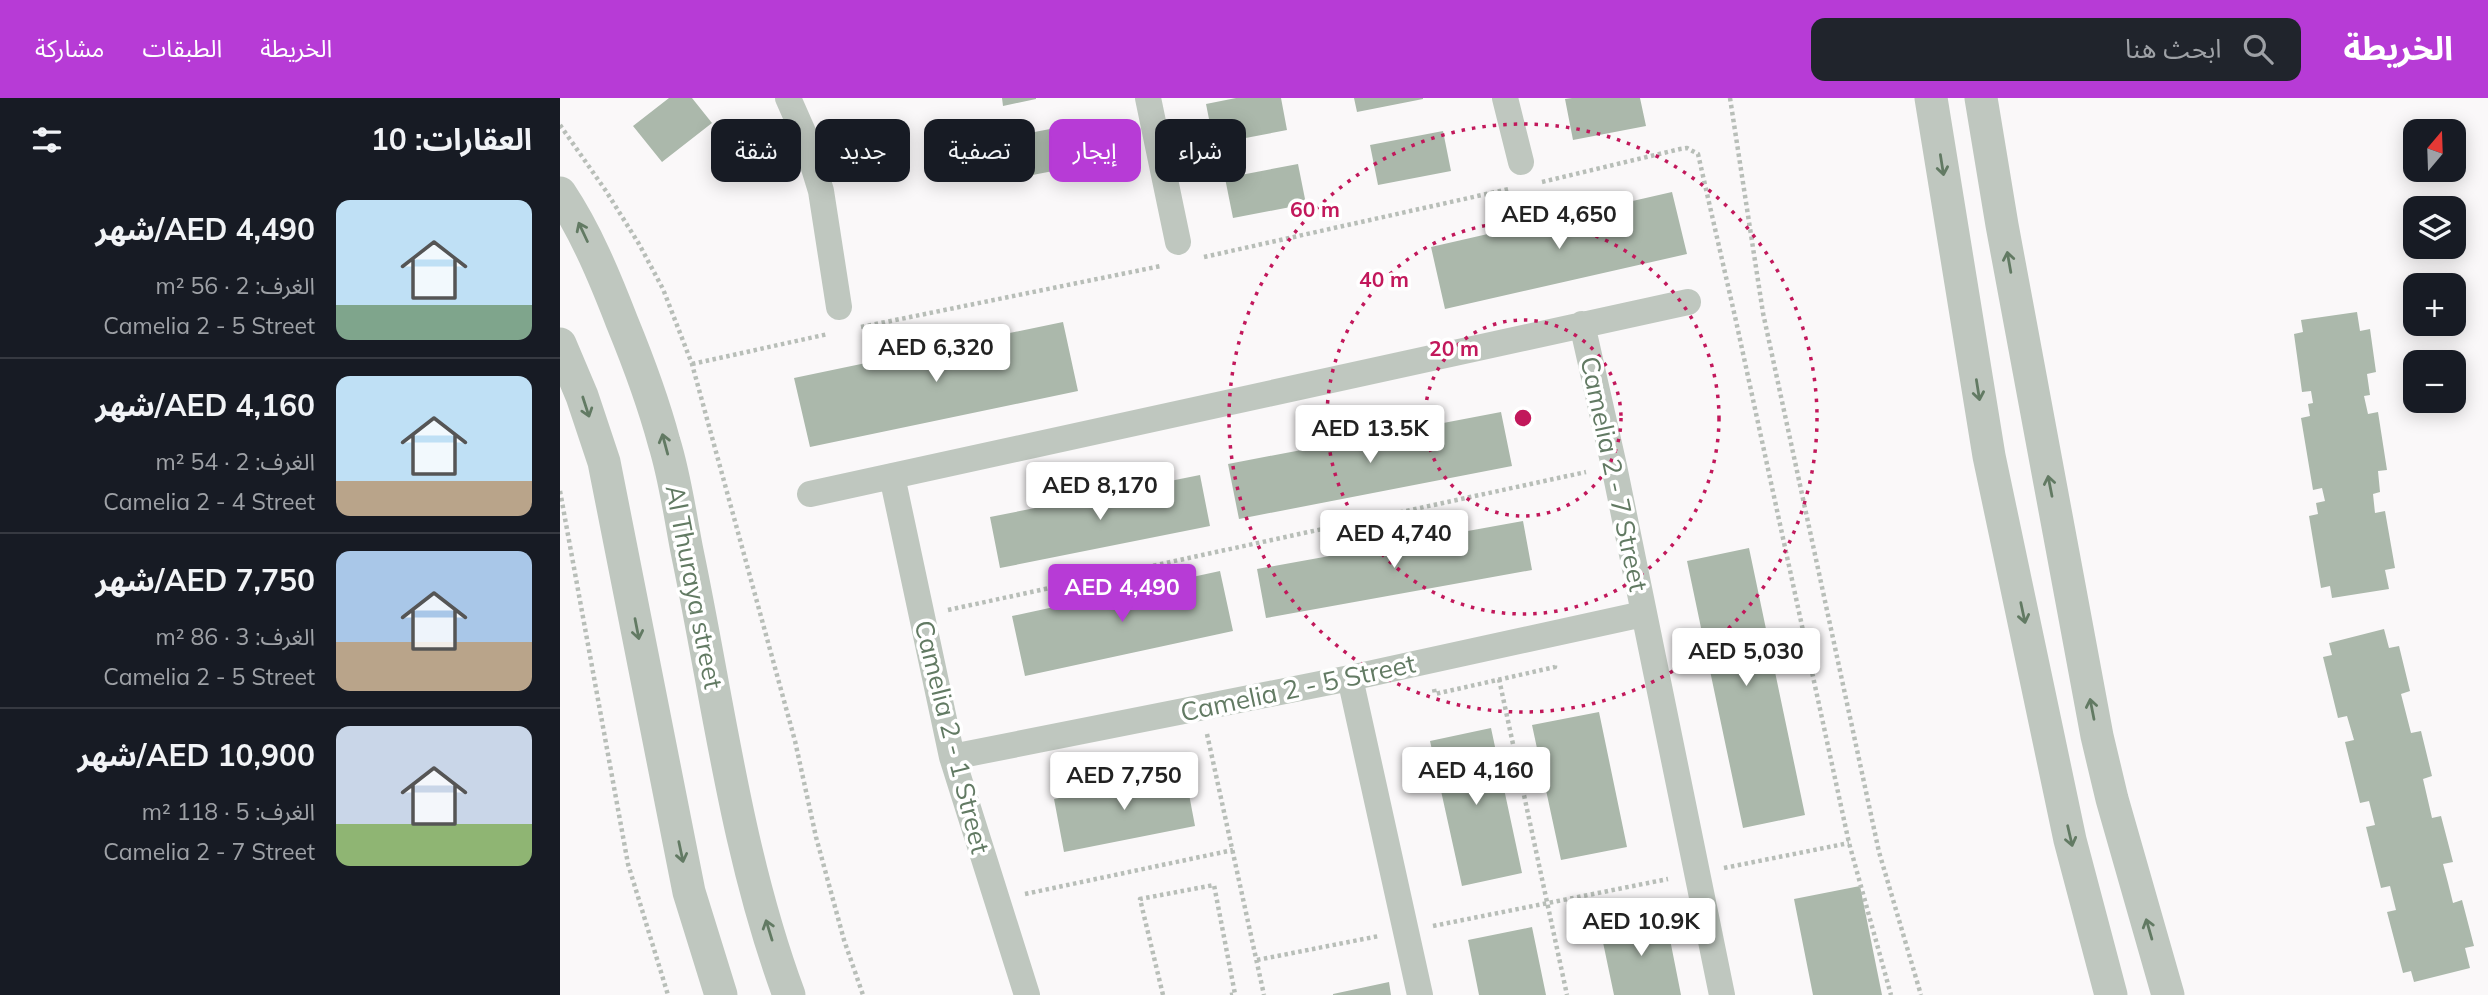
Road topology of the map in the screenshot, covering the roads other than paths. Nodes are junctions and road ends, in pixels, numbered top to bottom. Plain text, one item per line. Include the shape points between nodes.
1 (788, 98) edge
2 (1148, 98) edge
3 (1505, 98) edge
4 (1931, 98) edge
5 (1981, 98) edge
6 (1521, 162) dead end
7 (560, 193) edge
8 (1182, 255) road end
9 (1688, 302) dead end
10 (843, 323) road end
11 (1582, 324) junction
12 (560, 344) edge
13 (892, 476) junction
14 (810, 494) dead end
15 (1643, 614) junction
16 (1350, 678) junction
17 (952, 757) junction
18 (721, 995) edge
19 (789, 995) edge
20 (1027, 995) edge
21 (1420, 995) edge
22 (1722, 995) edge
23 (2111, 995) edge
24 (2168, 995) edge

1 - 10 street via 821,191
2 - 8 street
3 - 6 street
4 -> 23 street via 1989,456 2070,840
24 -> 5 street via 2097,736
19 -> 7 street, Al Thuraya street via 754,878 728,763 665,445 646,380 613,299
9 - 11 street
11 - 13 street
11 - 15 street, Camelia 2 - 7 Street
12 -> 18 street via 604,463 689,892
13 - 14 street
13 - 17 street, Camelia 2 - 1 Street
15 - 16 street, Camelia 2 - 5 Street
15 - 22 street, Camelia 2 - 7 Street
16 - 17 street, Camelia 2 - 5 Street
16 - 21 street
17 - 20 street, Camelia 2 - 1 Street

